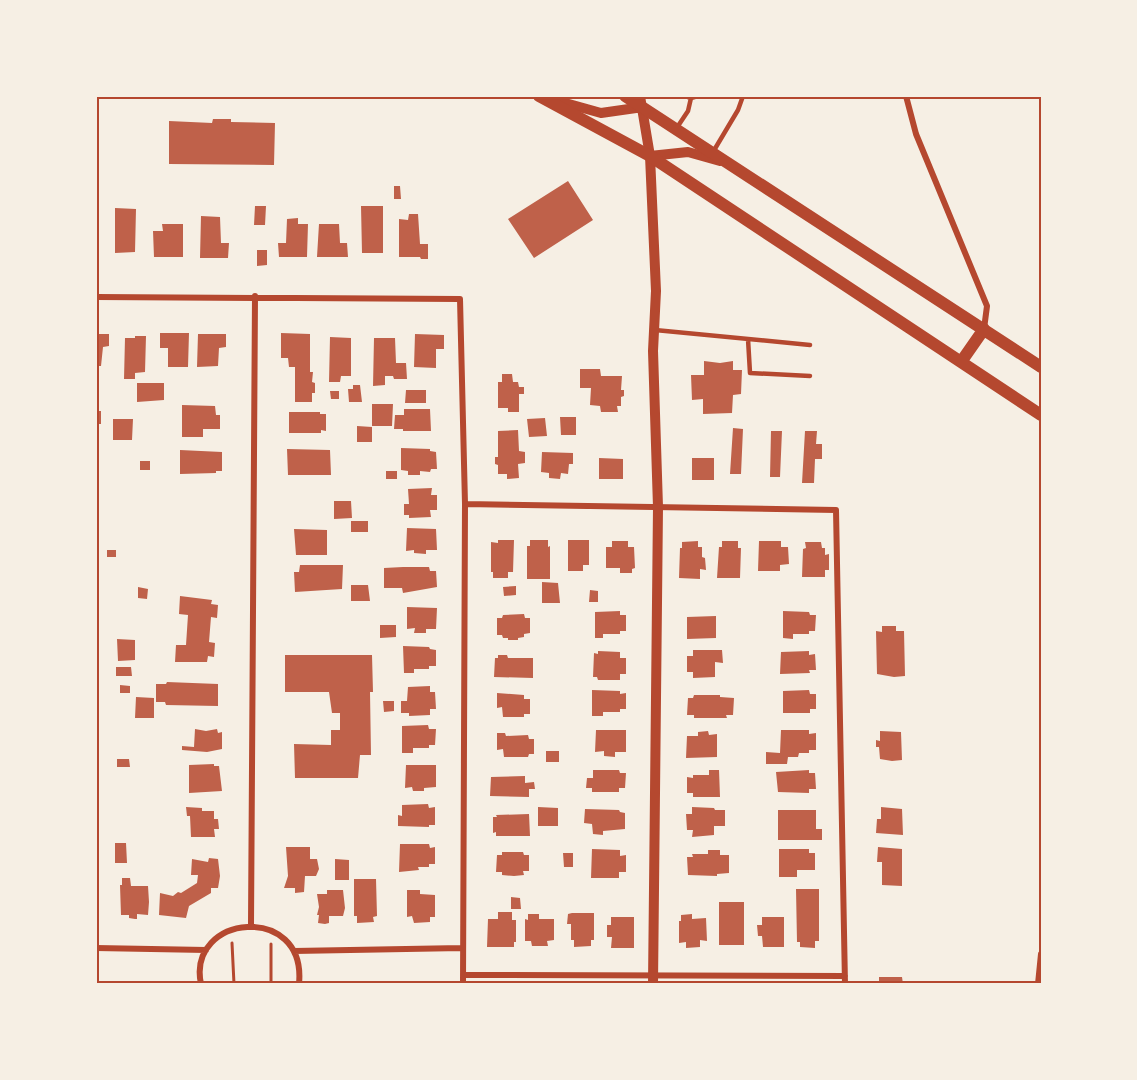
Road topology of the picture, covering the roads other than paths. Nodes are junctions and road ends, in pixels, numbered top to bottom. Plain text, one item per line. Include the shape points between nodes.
1 (539, 96) edge
2 (624, 96) edge
3 (685, 96) edge
4 (698, 96) edge
5 (742, 96) edge
6 (906, 96) edge
7 (691, 98) junction
8 (642, 102) edge
9 (676, 129) junction
10 (713, 152) junction
11 (650, 156) junction
12 (730, 163) junction
13 (255, 296) junction
14 (96, 297) edge
15 (984, 329) junction
16 (655, 330) junction
17 (748, 339) junction
18 (810, 345) dead end
19 (961, 362) junction
20 (1041, 367) edge
21 (810, 376) dead end
22 (1041, 415) edge
23 (465, 504) junction
24 (658, 507) junction
25 (251, 925) junction
26 (96, 948) edge
27 (462, 948) junction
28 (206, 950) junction
29 (294, 951) junction
30 (1041, 954) edge
31 (463, 975) junction
32 (845, 976) junction
33 (653, 979) edge
34 (201, 984) edge
35 (299, 984) edge
36 (463, 984) edge
37 (845, 984) edge
38 (1038, 984) edge

1 - 8 street via 601,113
1 - 11 main road
2 - 8 main road
3 - 7 lane
4 - 7 lane
5 - 10 lane
6 - 15 street via 916,134 987,306
7 - 9 lane
8 - 9 main road
8 - 11 street
9 - 10 main road
10 - 12 main road
11 - 12 street via 688,152
11 - 16 street via 657,291
11 - 19 main road
12 - 15 main road
13 - 14 street
13 - 23 street via 460,299
13 - 25 street
15 - 19 main road
15 - 20 main road
16 - 17 lane
16 - 24 street
17 - 18 lane
17 - 21 lane via 750,373
19 - 22 main road
23 - 24 street
23 - 27 street
24 - 32 street via 836,510
24 - 33 street
25 - 28 street via 232,929
25 - 29 street via 271,930
26 - 28 street
27 - 29 street
27 - 31 street
28 - 34 street
29 - 35 street via 300,966
30 - 38 street
31 - 33 street
31 - 36 street
32 - 33 street
32 - 37 street

